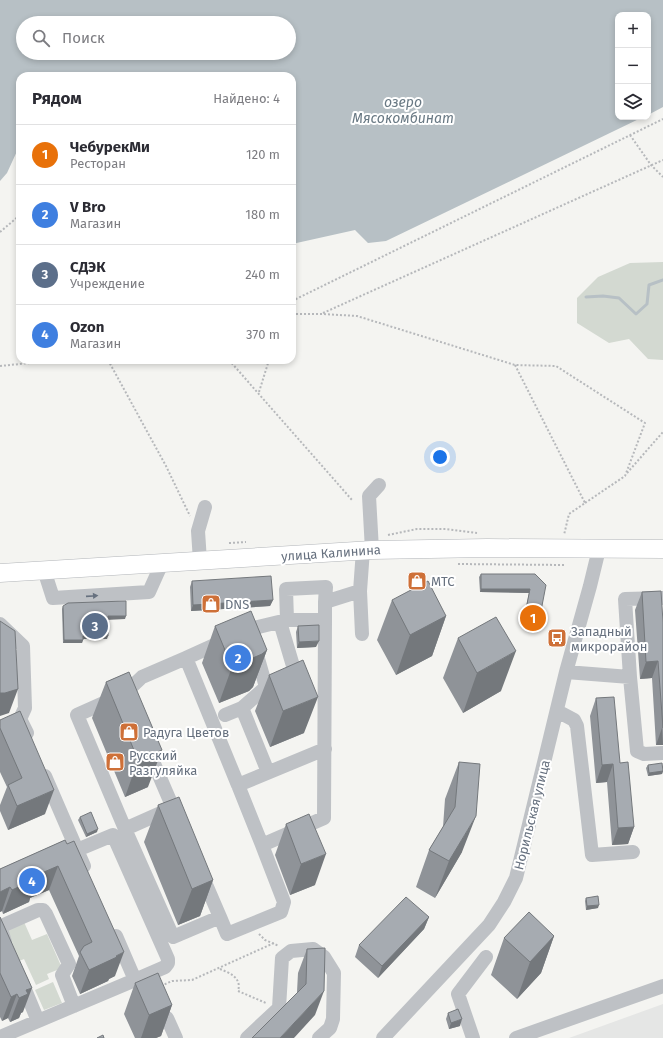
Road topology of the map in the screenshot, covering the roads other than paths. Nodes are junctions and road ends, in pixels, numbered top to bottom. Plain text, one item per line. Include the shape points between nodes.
1 (379, 485) dead end
2 (205, 507) dead end
3 (599, 549) junction
4 (663, 549) edge
5 (367, 550) junction
6 (200, 561) junction
7 (162, 563) junction
8 (44, 570) junction
9 (0, 573) edge
10 (360, 591) junction
11 (663, 598) edge
12 (325, 602) junction
13 (325, 620) junction
14 (283, 621) junction
15 (0, 624) edge
16 (250, 629) junction
17 (362, 634) dead end
18 (186, 658) junction
19 (566, 672) junction
20 (296, 676) junction
21 (630, 677) junction
22 (266, 687) junction
23 (302, 689) edge
24 (124, 694) junction
25 (242, 708) junction
26 (312, 709) edge
27 (557, 711) junction
28 (225, 715) dead end
29 (325, 717) junction
30 (33, 747) edge
31 (325, 749) junction
32 (663, 753) edge
33 (39, 761) edge
34 (268, 772) junction
35 (238, 784) junction
36 (172, 808) junction
37 (125, 829) junction
38 (75, 844) junction
39 (58, 845) edge
40 (262, 845) junction
41 (633, 852) dead end
42 (89, 877) edge
43 (220, 917) junction
44 (110, 923) edge
45 (11, 956) edge
46 (486, 957) dead end
47 (17, 970) edge
48 (135, 980) junction
49 (663, 986) edge
50 (74, 1006) junction
51 (167, 1018) edge
52 (38, 1021) junction
53 (0, 1037) edge
54 (176, 1038) edge
55 (247, 1038) edge
56 (319, 1038) edge
57 (383, 1038) edge
58 (473, 1038) edge
59 (516, 1038) edge

1 - 5 street via 369,496
2 - 6 street via 198,531
3 - 4 main road, улица Калинина
3 - 5 main road, улица Калинина
3 - 19 street, Норильская улица
5 - 6 main road, улица Калинина
5 - 10 street
6 - 7 main road, улица Калинина
7 - 8 main road, улица Калинина
8 -> 7 street via 53,598 149,592
8 - 9 main road, улица Калинина
10 - 12 street
10 - 17 street
11 - 21 street via 625,599
12 - 13 street
12 - 14 street via 326,587 286,589
13 - 14 street
13 - 29 street
14 - 16 street
14 - 20 street
15 - 30 street via 23,646 25,708 14,721
16 - 18 street
16 - 22 street
18 - 24 street via 142,677
18 - 35 street
19 - 21 street
19 - 27 street, Норильская улица
20 - 22 street
20 - 23 street
21 - 32 street via 637,751 644,754
22 - 25 street
24 - 36 street
24 - 37 street via 77,715
25 - 28 street
25 - 34 street
26 - 29 street
27 - 41 street via 574,720 577,726 592,855
27 - 57 street, Норильская улица via 516,878 504,902 489,925
29 - 31 street
31 - 34 street
31 - 40 street via 324,818
33 - 38 street
34 - 35 street
35 - 40 street
36 - 37 street
36 - 43 street
37 - 43 street via 173,937
38 - 39 street
38 - 42 street
38 - 48 street via 113,835 168,963 165,967
40 - 43 street via 284,902 281,912 227,934
44 - 48 street
45 - 50 street via 1,929 4,925 43,910 69,964 62,975
46 - 58 street via 458,994
47 - 52 street
48 - 50 street
49 - 59 street
50 - 52 street
51 - 54 street
52 - 53 street
55 - 56 street via 278,1008 282,958 291,951 313,949 324,957 334,973 333,1019 330,1028

